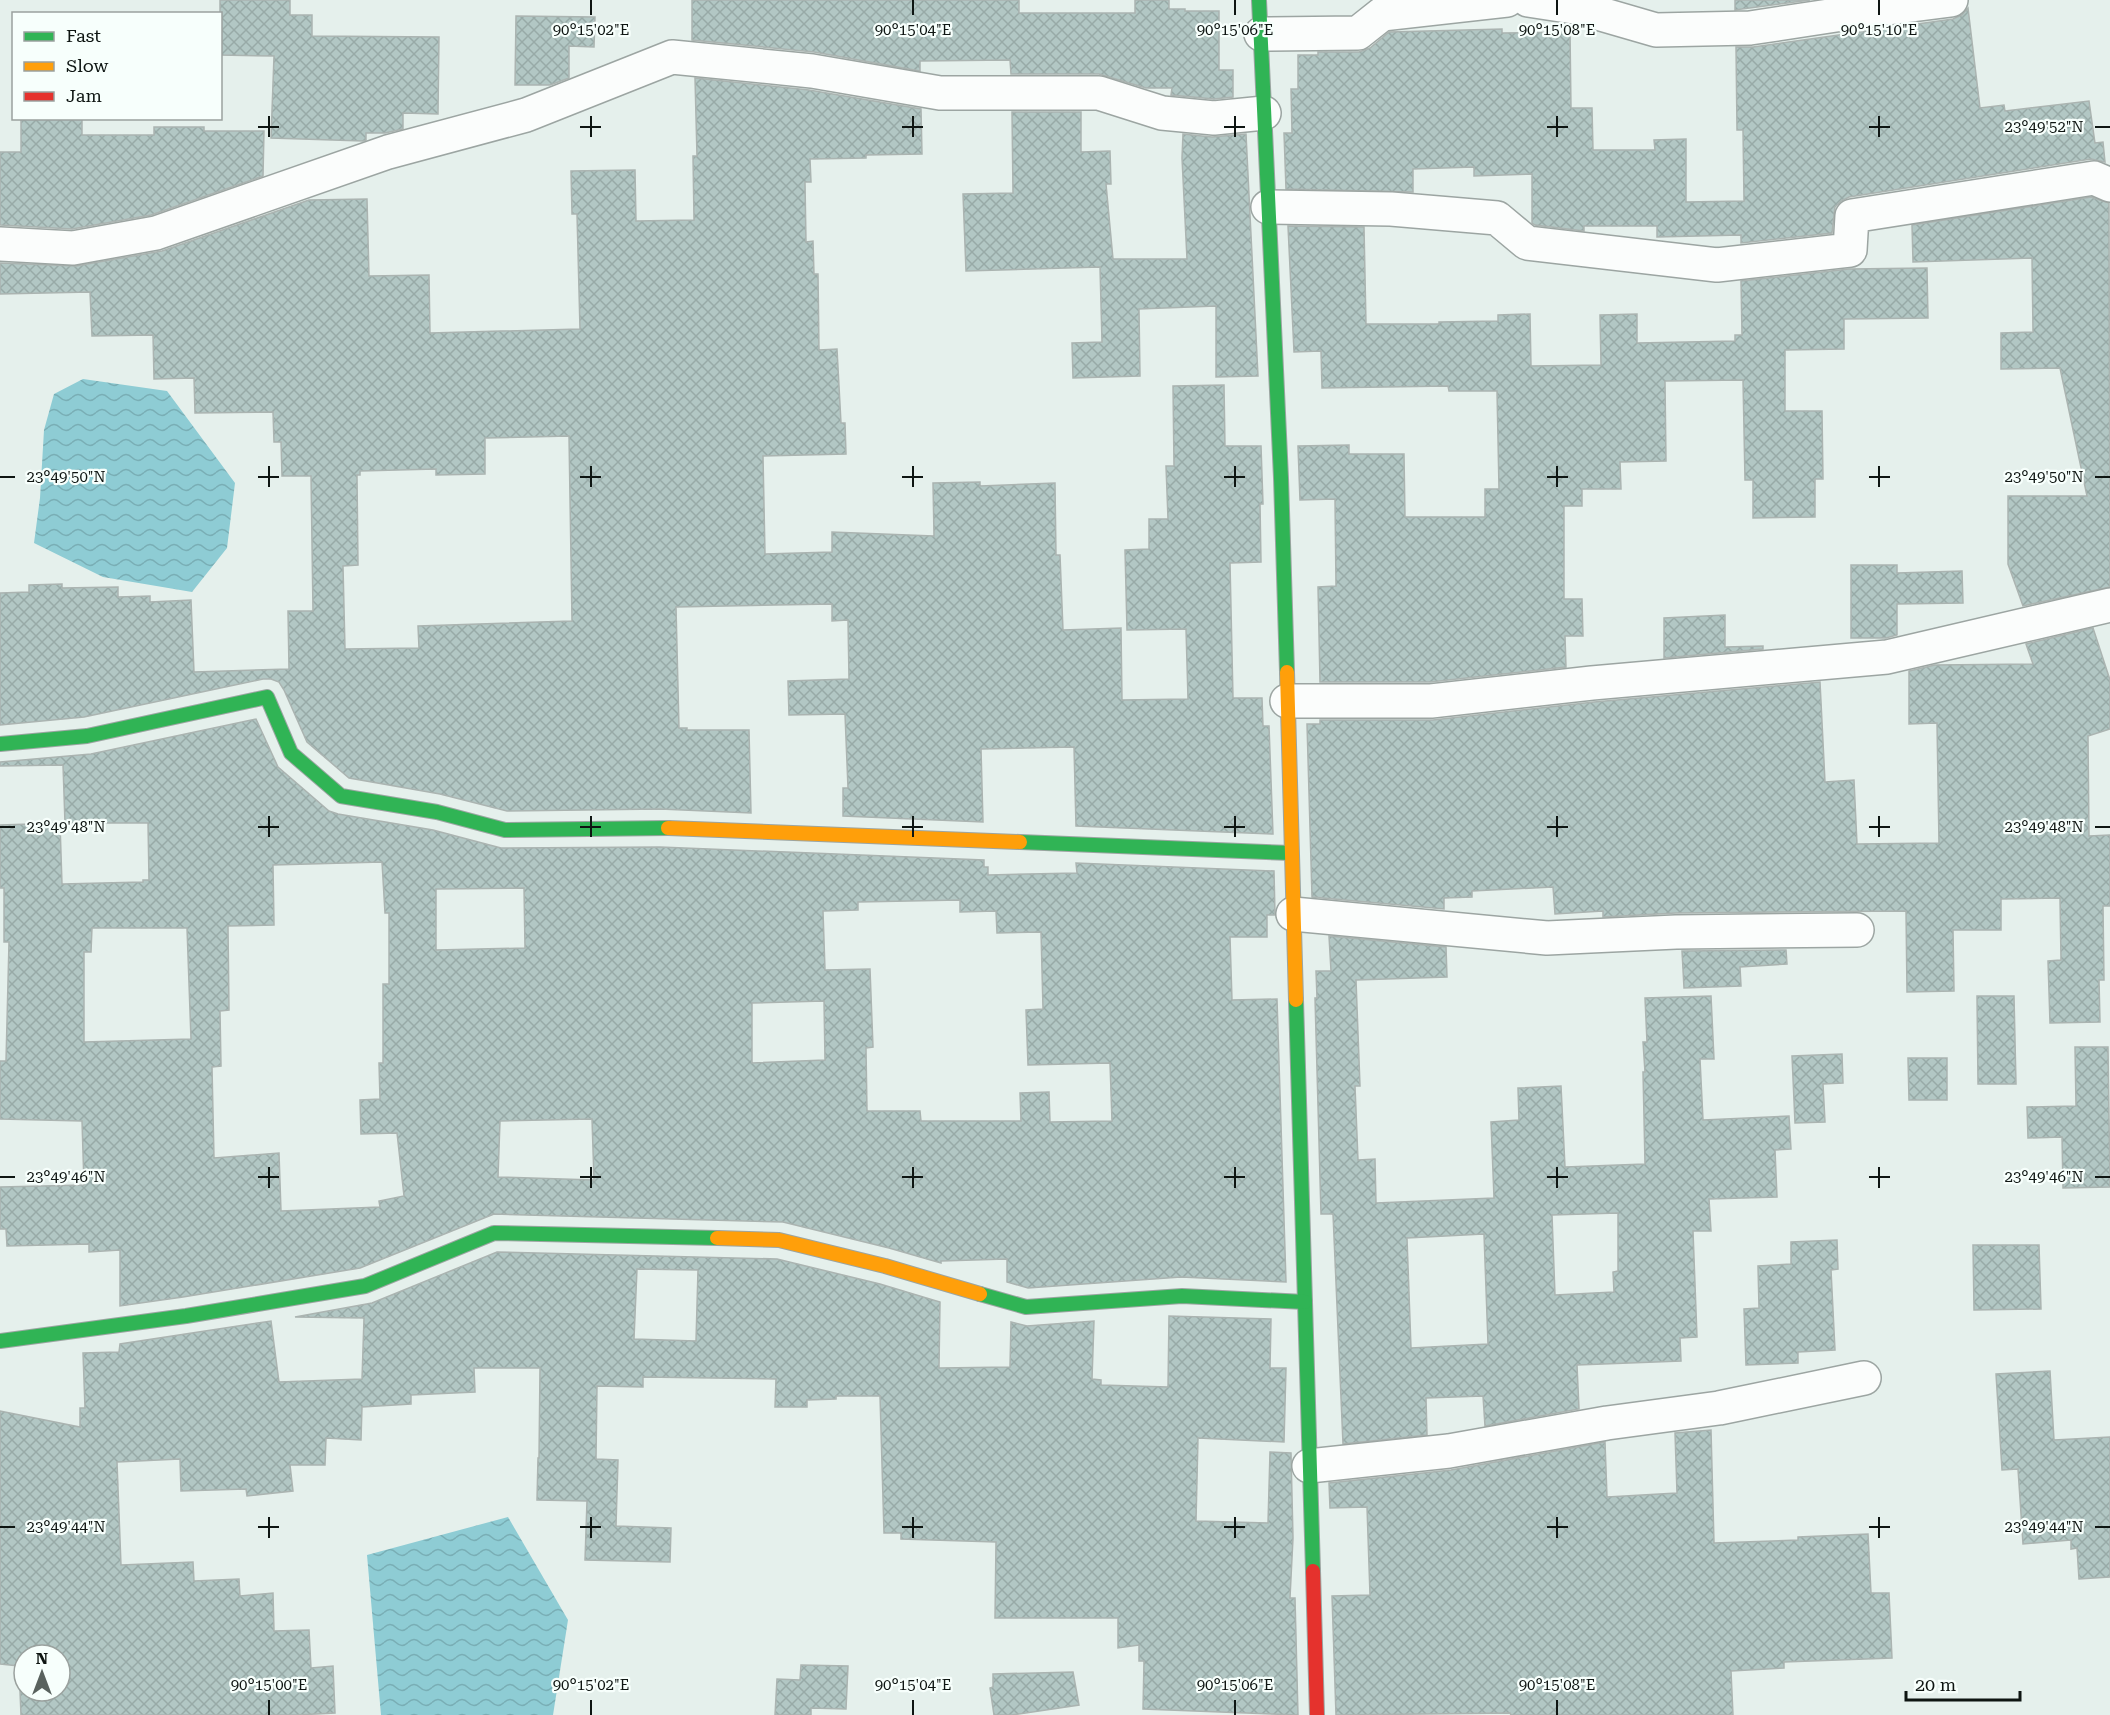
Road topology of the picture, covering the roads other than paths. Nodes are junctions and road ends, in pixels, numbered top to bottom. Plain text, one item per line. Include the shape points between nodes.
1 (1259, 0) edge
2 (1507, 0) edge
3 (1528, 0) edge
4 (1950, 0) edge
5 (1261, 34) junction
6 (1264, 113) junction
7 (2110, 185) edge
8 (1268, 207) junction
9 (0, 244) edge
10 (2110, 605) edge
11 (1287, 701) junction
12 (0, 744) edge
13 (1291, 853) junction
14 (1293, 914) junction
15 (1857, 930) dead end
16 (1305, 1302) junction
17 (0, 1341) edge
18 (1864, 1378) dead end
19 (1309, 1466) junction
20 (1317, 1715) edge

1 - 5 street
2 - 5 street via 1382,14 1358,33
3 - 4 street via 1580,8 1656,30 1750,28
5 - 6 street
6 - 8 street
6 - 9 street via 1214,118 1162,113 1100,93 940,93 813,71 672,57 526,115 387,152 156,233 73,248
7 - 8 street via 2094,178 1852,216 1850,250 1717,265 1527,243 1497,218 1391,209
8 - 11 street
10 - 11 street via 1887,657 1431,701
11 - 13 street
12 - 13 street via 87,736 267,697 291,753 340,796 437,812 505,830 660,828
13 - 14 street
14 - 15 street via 1546,938
14 - 16 street
16 - 17 street via 1182,1296 1026,1306 779,1240 494,1233 365,1286
16 - 19 street
18 - 19 street via 1719,1408 1449,1451
19 - 20 street

